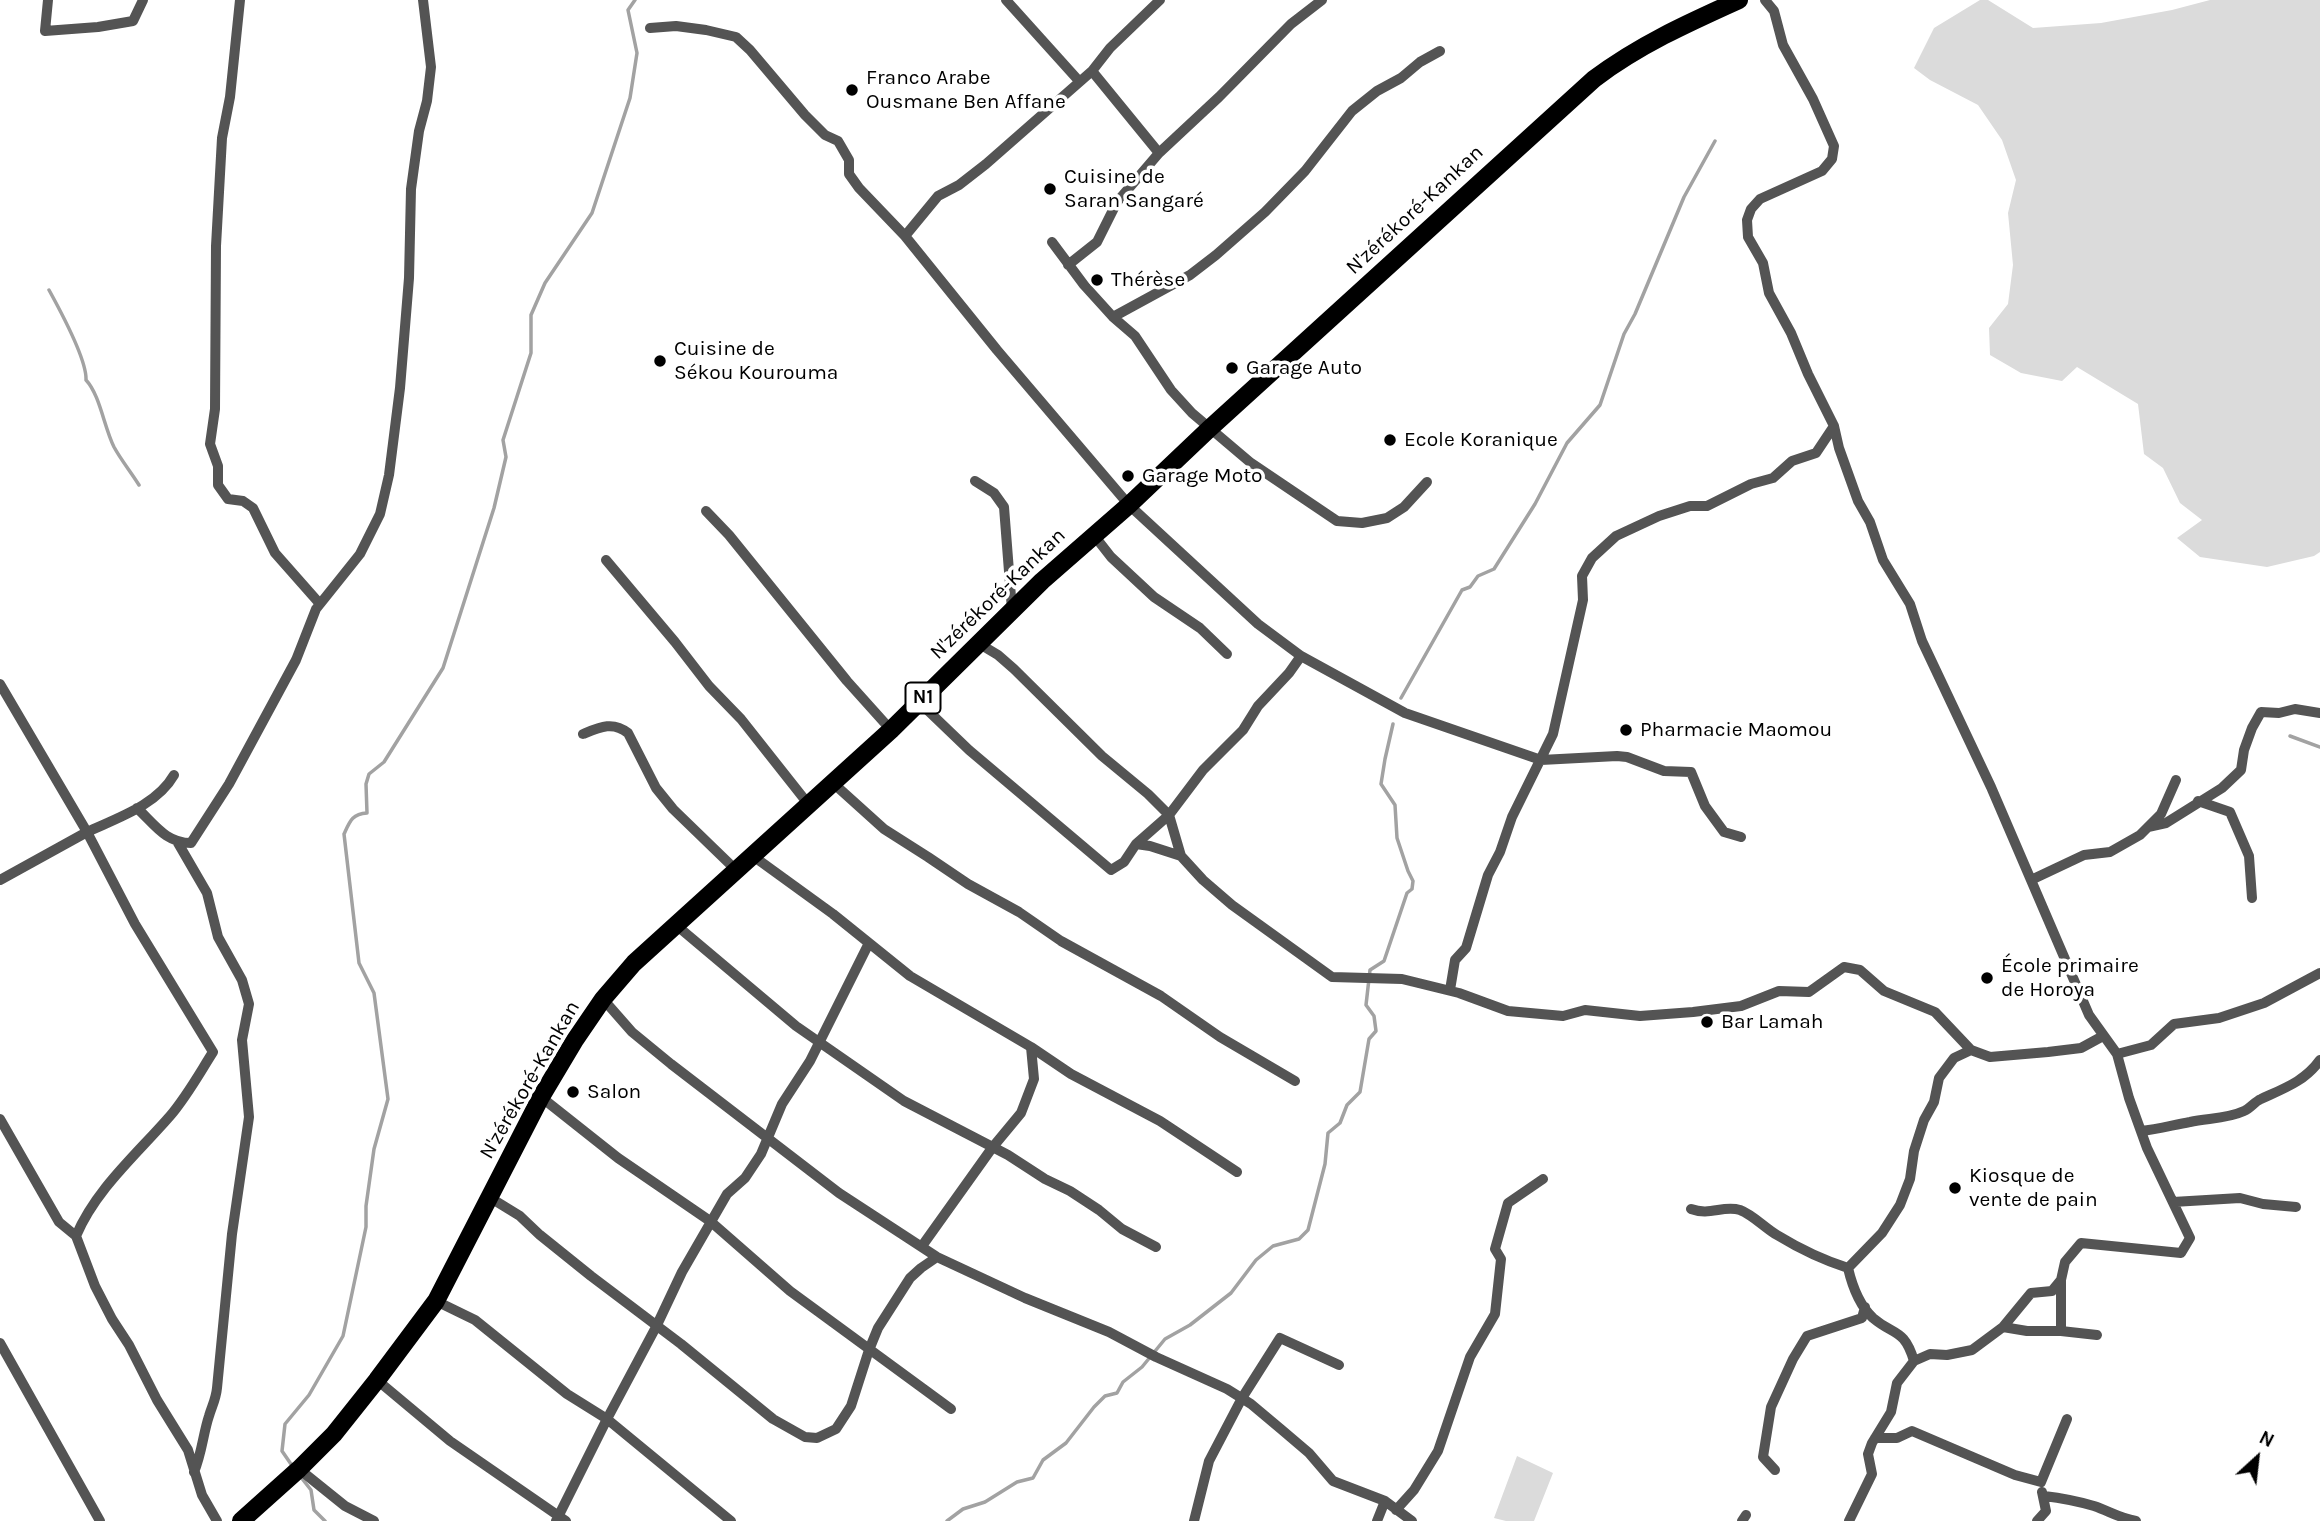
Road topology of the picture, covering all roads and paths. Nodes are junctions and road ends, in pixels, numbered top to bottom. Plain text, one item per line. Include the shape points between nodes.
1 (48, 0) edge
2 (143, 0) edge
3 (240, 0) edge
4 (423, 0) edge
5 (1006, 0) edge
6 (1160, 0) edge
7 (1322, 0) edge
8 (1739, 0) edge
9 (1765, 0) edge
10 (650, 28) dead end
11 (1440, 51) dead end
12 (1092, 71) junction
13 (1079, 81) junction
14 (1159, 153) junction
15 (905, 236) junction
16 (1052, 242) dead end
17 (1068, 265) junction
18 (1113, 317) junction
19 (1835, 426) junction
20 (1209, 429) junction
21 (975, 481) dead end
22 (1427, 482) dead end
23 (1129, 505) junction
24 (706, 511) dead end
25 (1093, 534) junction
26 (606, 560) dead end
27 (320, 604) junction
28 (1013, 610) junction
29 (978, 643) junction
30 (1227, 654) dead end
31 (1301, 656) junction
32 (0, 684) edge
33 (919, 702) junction
34 (2320, 713) edge
35 (891, 730) junction
36 (583, 734) dead end
37 (1541, 760) junction
38 (174, 775) dead end
39 (2176, 780) dead end
40 (833, 783) junction
41 (2198, 802) junction
42 (809, 805) junction
43 (137, 808) junction
44 (1170, 815) junction
45 (2148, 827) junction
46 (88, 832) junction
47 (1741, 837) dead end
48 (178, 843) junction
49 (1136, 844) junction
50 (753, 856) junction
51 (1181, 856) junction
52 (737, 871) junction
53 (0, 880) edge
54 (2031, 880) junction
55 (2252, 898) dead end
56 (676, 925) junction
57 (869, 943) junction
58 (2320, 973) edge
59 (1450, 990) junction
60 (603, 999) junction
61 (2103, 1036) junction
62 (820, 1042) junction
63 (1031, 1047) junction
64 (1971, 1050) junction
65 (2117, 1054) junction
66 (2320, 1060) edge
67 (1295, 1081) dead end
68 (541, 1097) junction
69 (0, 1119) edge
70 (2141, 1131) junction
71 (769, 1139) junction
72 (992, 1148) junction
73 (1237, 1172) dead end
74 (1543, 1179) dead end
75 (489, 1197) junction
76 (2173, 1202) junction
77 (2296, 1207) dead end
78 (1691, 1209) dead end
79 (710, 1221) junction
80 (76, 1236) junction
81 (922, 1247) junction
82 (1156, 1247) dead end
83 (937, 1257) junction
84 (1848, 1268) junction
85 (2061, 1280) junction
86 (436, 1301) junction
87 (1864, 1307) junction
88 (656, 1327) junction
89 (2003, 1327) junction
90 (2061, 1331) junction
91 (2097, 1335) dead end
92 (0, 1343) edge
93 (869, 1350) junction
94 (1914, 1361) junction
95 (1339, 1365) dead end
96 (377, 1380) junction
97 (1242, 1398) junction
98 (951, 1409) dead end
99 (607, 1419) junction
100 (2067, 1419) dead end
101 (1875, 1438) junction
102 (299, 1469) junction
103 (1775, 1470) dead end
104 (194, 1472) junction
105 (2041, 1482) junction
106 (2044, 1496) junction
107 (1385, 1501) junction
108 (1396, 1510) junction
109 (560, 1519) edge
110 (100, 1521) edge
111 (216, 1521) edge
112 (242, 1521) edge
113 (374, 1521) edge
114 (731, 1521) edge
115 (1194, 1521) edge
116 (1377, 1521) edge
117 (1412, 1521) edge
118 (1849, 1521) edge
119 (2037, 1521) edge
120 (2136, 1521) edge

1 - 2 street via 45,32 133,21
3 - 27 street via 222,138 215,409 210,444 218,466 218,485 228,499 253,508 275,553
4 - 27 street via 431,67 411,189 409,278 389,475 380,514 360,554
5 - 13 street
6 - 12 street
7 - 14 street via 1291,24
8 - 20 highway, N'zérékoré-Kankan / N1 via 1647,43 1594,79
9 - 19 street via 1834,146 1832,159 1822,171 1760,199 1747,220 1748,237 1763,263 1769,293
10 - 15 street via 676,26 736,37 804,115 838,141 849,160 849,174
11 - 18 street via 1352,111 1305,171 1216,255 1190,275
12 - 13 street
12 - 14 street
13 - 15 street via 986,164 938,196
14 - 17 street via 1117,202 1097,242
15 - 23 street
16 - 17 street
17 - 18 street
18 - 20 street via 1135,337 1171,390
19 - 37 street via 1816,453 1792,461 1773,478 1707,506 1659,516 1616,536 1592,558 1582,576 1583,600 1559,711
19 - 54 street via 1839,449 1883,561 1910,604 1922,641
20 - 22 street via 1337,521 1387,518
20 - 23 highway, N'zérékoré-Kankan / N1
21 - 28 street via 994,493 1004,507
23 - 25 highway, N'zérékoré-Kankan / N1
23 - 31 street via 1258,624
24 - 35 street
25 - 28 highway, N'zérékoré-Kankan / N1
25 - 30 street via 1154,597 1200,628
26 - 42 street
27 - 48 street via 296,660 229,784 191,843
28 - 29 highway, N'zérékoré-Kankan / N1
29 - 33 highway, N'zérékoré-Kankan / N1
29 - 44 street via 1014,669
31 - 37 street via 1405,713
31 - 44 street
32 - 46 street
33 - 35 highway, N'zérékoré-Kankan / N1
33 - 49 street via 1111,870 1124,862
34 - 41 street via 2295,709 2261,712 2241,770
35 - 40 highway, N'zérékoré-Kankan / N1
36 - 52 street via 607,725 628,733 656,788 673,810
37 - 47 street via 1617,756 1664,771 1691,772 1705,806 1724,832
37 - 59 street via 1488,875 1466,948 1455,960
38 - 43 street via 167,788
39 - 45 street via 2161,814
40 - 42 highway, N'zérékoré-Kankan / N1
40 - 67 street via 884,829 958,877
41 - 45 street via 2166,824
41 - 55 street via 2230,812 2249,856
42 - 50 highway, N'zérékoré-Kankan / N1
43 - 46 street
43 - 48 street
44 - 49 street
44 - 51 street
45 - 54 street via 2110,852 2084,855
46 - 53 street
46 - 80 street via 135,924 213,1052 171,1115 86,1213
48 - 104 street via 207,893 218,937 242,980 248,1004 242,1040 249,1117 216,1402
49 - 51 street
50 - 52 highway, N'zérékoré-Kankan / N1
50 - 57 street
51 - 59 street via 1232,905 1332,977 1402,979
52 - 56 highway, N'zérékoré-Kankan / N1
54 - 61 street via 2089,1015
56 - 60 highway, N'zérékoré-Kankan / N1 via 634,962
56 - 62 street
57 - 62 street
57 - 63 street via 910,976
58 - 65 street via 2264,1003 2220,1018 2174,1024 2151,1045
59 - 64 street via 1508,1011 1563,1016 1585,1010 1640,1016 1741,1006 1779,990 1809,992 1844,967 1860,970 1884,992 1935,1012
60 - 68 highway, N'zérékoré-Kankan / N1
60 - 71 street via 632,1032
61 - 64 street via 2081,1048 2048,1052 1990,1057
61 - 65 street
62 - 71 street via 782,1104
62 - 72 street via 904,1101
63 - 72 street via 1034,1079 1021,1113
63 - 73 street via 1071,1074 1160,1121
64 - 84 street via 1954,1058 1939,1078 1900,1205 1882,1233
65 - 70 street
66 - 70 street via 2311,1073 2255,1101 2246,1111
68 - 75 highway, N'zérékoré-Kankan / N1
68 - 79 street via 618,1158
69 - 80 street via 58,1222
70 - 76 street
71 - 79 street
71 - 81 street via 839,1193
72 - 81 street
72 - 82 street
74 - 108 street via 1508,1203 1495,1249 1502,1259 1495,1314 1470,1357 1438,1451
75 - 86 highway, N'zérékoré-Kankan / N1
75 - 88 street via 520,1216
76 - 77 street via 2240,1198
76 - 85 street via 2190,1238 2182,1253 2081,1243 2065,1262
78 - 84 street via 1703,1213 1741,1210 1785,1240
79 - 88 street
79 - 93 street via 790,1291
80 - 104 street via 95,1286 188,1450
81 - 83 street
83 - 93 street via 910,1278
83 - 97 street via 1109,1332
84 - 87 street
85 - 89 street via 2052,1291 2031,1293
85 - 90 street
86 - 96 highway, N'zérékoré-Kankan / N1
86 - 99 street via 475,1320 567,1394
87 - 94 street via 1908,1344
87 - 103 street via 1862,1318 1807,1336 1793,1359 1771,1407 1763,1457
88 - 93 street via 773,1419 805,1437 817,1438 836,1429 851,1406
88 - 99 street
89 - 90 street
89 - 94 street via 1972,1350 1947,1356 1930,1354
90 - 91 street
92 - 110 street
93 - 98 street
94 - 101 street via 1897,1383 1891,1412
95 - 97 street via 1280,1338
96 - 102 highway, N'zérékoré-Kankan / N1
96 - 109 street via 450,1441
97 - 107 street via 1309,1453 1333,1481
97 - 115 street via 1209,1461
99 - 109 street
99 - 114 street
100 - 105 street
101 - 105 street via 1912,1431
101 - 118 street via 1868,1454 1872,1474
102 - 112 highway, N'zérékoré-Kankan / N1
102 - 113 street via 345,1506
104 - 111 street
105 - 106 street
106 - 119 street via 2046,1511
106 - 120 street
107 - 108 street
107 - 116 street
108 - 117 street

